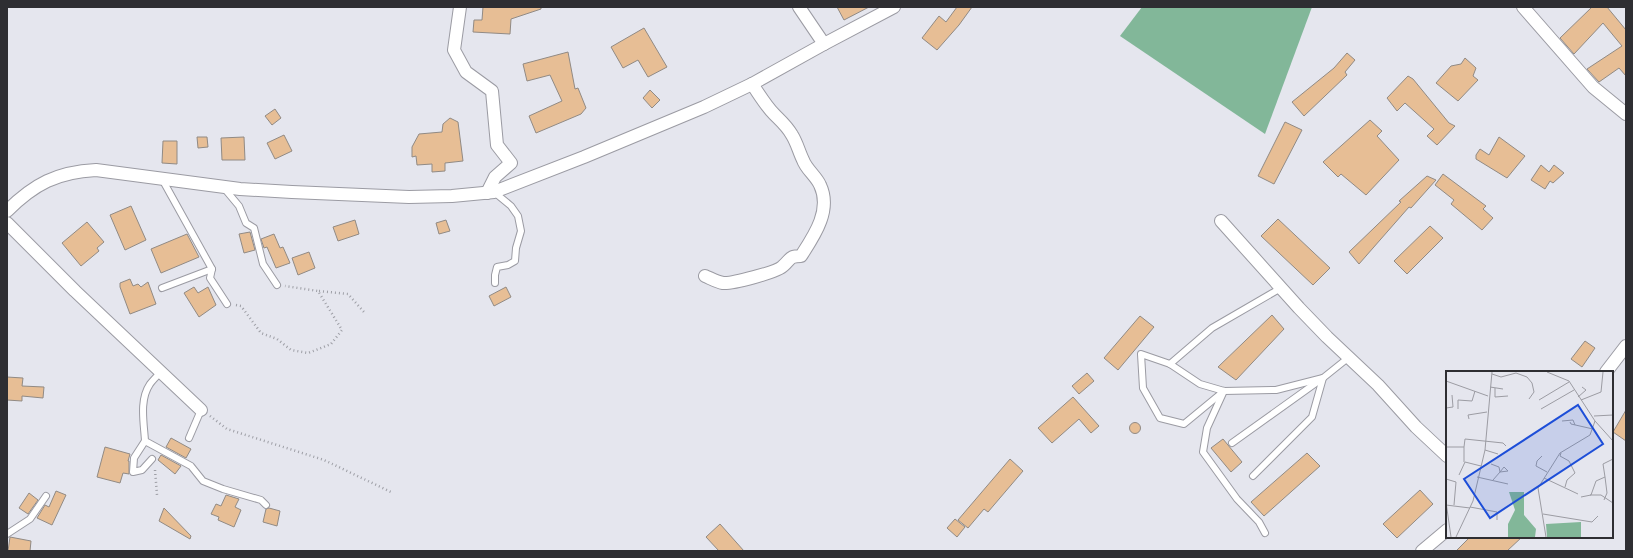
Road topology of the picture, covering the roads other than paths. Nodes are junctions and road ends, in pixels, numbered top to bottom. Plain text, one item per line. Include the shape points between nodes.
1 (460, 7) edge
2 (799, 7) edge
3 (894, 7) edge
4 (1523, 7) edge
5 (824, 44) junction
6 (752, 84) junction
7 (1626, 114) edge
8 (511, 162) junction
9 (162, 179) junction
10 (520, 182) junction
11 (223, 186) junction
12 (490, 192) junction
13 (7, 211) edge
14 (1221, 221) dead end
15 (7, 223) edge
16 (212, 269) junction
17 (705, 276) dead end
18 (495, 283) dead end
19 (277, 285) road end
20 (162, 288) dead end
21 (1281, 288) junction
22 (227, 304) road end
23 (1626, 346) edge
24 (1348, 358) junction
25 (1170, 364) junction
26 (1607, 371) edge
27 (161, 372) junction
28 (1323, 378) junction
29 (1224, 391) junction
30 (201, 410) joint
31 (189, 438) dead end
32 (146, 441) junction
33 (1232, 443) dead end
34 (1446, 455) edge
35 (152, 458) dead end
36 (1253, 476) dead end
37 (46, 496) dead end
38 (266, 505) dead end
39 (1446, 531) edge
40 (1265, 533) dead end
41 (7, 534) edge
42 (1422, 551) edge

1 - 8 street via 454,50 466,72 492,91 497,145
2 - 5 street
3 - 5 street
4 - 7 street via 1592,87
5 - 6 street
6 - 10 street via 704,107
6 - 17 street via 793,136 803,162 820,184 824,194 823,215 801,256 794,256 783,267 723,283
8 - 10 street
8 - 12 street via 495,178
9 - 11 street
9 - 13 street via 96,170 76,171 50,179
9 - 16 lane
10 - 12 street
11 - 12 street via 409,197
11 - 19 lane via 239,206 246,223 254,228 263,264
12 - 18 lane via 511,206 518,216 521,231 516,248 516,261 497,267
14 - 21 street
15 - 27 street
16 - 20 lane
16 - 22 lane via 210,278
21 - 24 street
21 - 25 lane via 1212,328
23 - 26 street
24 - 28 lane
24 - 34 street via 1378,384 1416,427
25 - 29 lane via 1200,384
25 - 29 lane via 1141,354 1143,388 1160,418 1184,424
27 - 30 street
27 - 32 lane via 149,385 144,400
28 - 29 lane via 1276,390
28 - 33 lane
28 - 36 lane via 1312,417
29 - 40 lane via 1207,428 1203,452
30 - 31 lane
32 - 35 lane via 134,458 134,472 142,470
32 - 38 lane via 191,466 202,481 261,500
37 - 41 lane via 30,519
39 - 42 street

